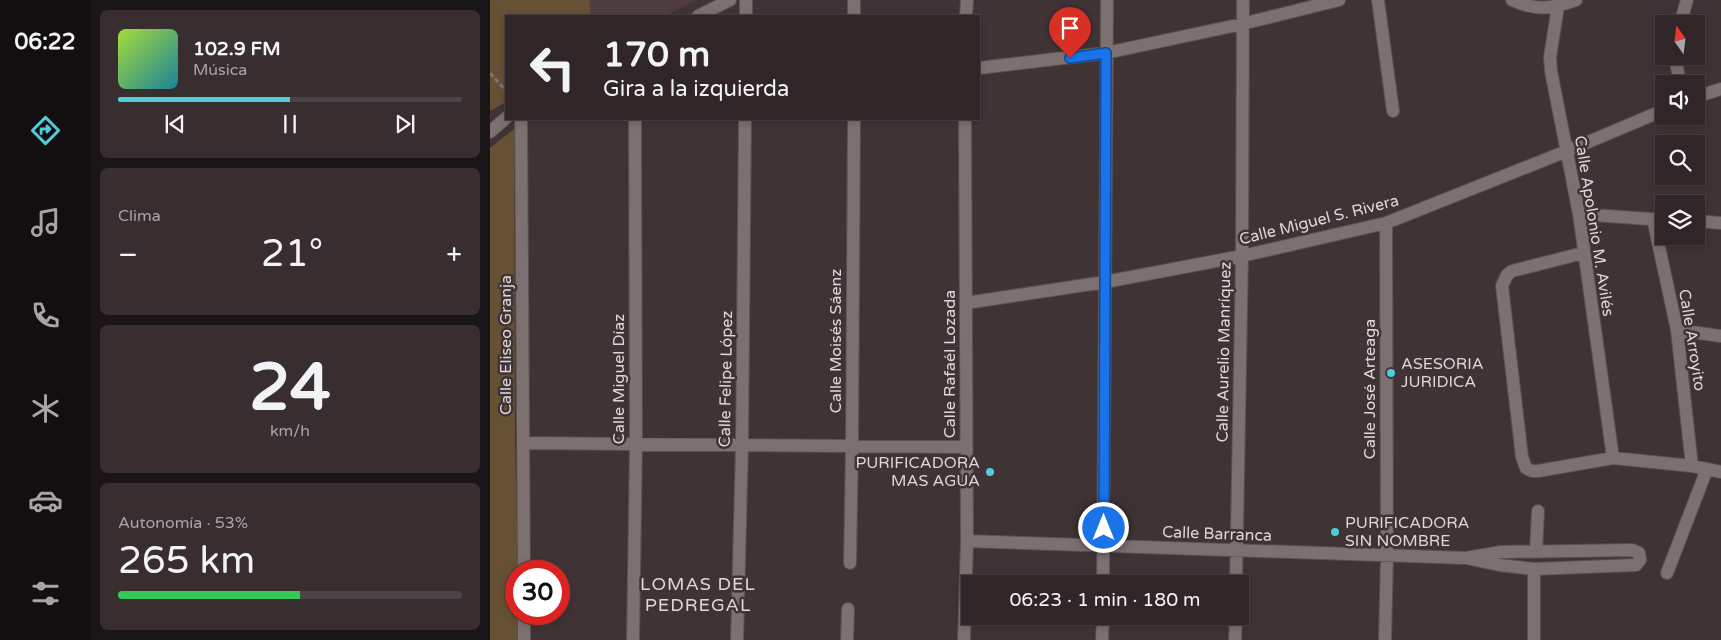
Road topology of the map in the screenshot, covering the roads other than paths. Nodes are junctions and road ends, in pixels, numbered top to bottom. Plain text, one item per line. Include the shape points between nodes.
1 (730, 0) edge
2 (746, 0) edge
3 (854, 0) edge
4 (967, 0) edge
5 (1107, 0) edge
6 (1243, 0) edge
7 (1339, 0) edge
8 (1378, 0) edge
9 (1512, 0) edge
10 (1576, 0) edge
11 (1687, 0) edge
12 (1558, 3) edge
13 (700, 15) edge
14 (746, 15) edge
15 (854, 15) edge
16 (966, 15) edge
17 (1683, 15) edge
18 (1242, 24) junction
19 (1106, 53) junction
20 (980, 68) edge
21 (1720, 87) edge
22 (1705, 93) edge
23 (1393, 111) dead end
24 (1655, 114) edge
25 (505, 119) edge
26 (521, 120) edge
27 (635, 120) edge
28 (745, 120) edge
29 (854, 120) edge
30 (965, 120) edge
31 (490, 132) edge
32 (1567, 151) junction
33 (1579, 214) junction
34 (1655, 220) edge
35 (1705, 222) edge
36 (1386, 223) junction
37 (1721, 223) edge
38 (1662, 245) edge
39 (1583, 253) junction
40 (1242, 256) junction
41 (1104, 282) junction
42 (966, 303) junction
43 (1677, 330) junction
44 (1721, 336) edge
45 (523, 443) junction
46 (636, 444) junction
47 (742, 445) junction
48 (852, 446) junction
49 (966, 447) junction
50 (1613, 458) junction
51 (1692, 466) junction
52 (1707, 469) junction
53 (1721, 472) edge
54 (1538, 511) dead end
55 (967, 541) junction
56 (1104, 546) junction
57 (1237, 550) junction
58 (1536, 552) junction
59 (1387, 555) junction
60 (1466, 558) junction
61 (524, 560) edge
62 (850, 563) dead end
63 (1534, 569) junction
64 (1667, 574) dead end
65 (1104, 575) edge
66 (1236, 575) edge
67 (848, 609) dead end
68 (524, 625) edge
69 (1103, 625) edge
70 (1236, 625) edge
71 (524, 640) edge
72 (633, 640) edge
73 (737, 640) edge
74 (848, 640) edge
75 (964, 640) edge
76 (1102, 640) edge
77 (1235, 640) edge
78 (1385, 640) edge
79 (1534, 640) edge

1 - 13 street
2 - 14 street
3 - 15 street
4 - 16 street
5 - 19 street
6 - 18 street, Calle Aurelio Manríquez
7 - 18 street
8 - 23 street
9 - 12 street via 1530,7
10 - 12 street
11 - 17 street
12 - 32 street, Calle Apolonio M. Avilés via 1550,57
18 - 19 street
18 - 40 street, Calle Aurelio Manríquez
19 - 20 street
19 - 41 street
21 - 22 street
24 - 32 street, Calle Miguel S. Rivera
25 - 31 street
26 - 45 street, Calle Eliseo Granja
27 - 46 street, Calle Miguel Díaz
28 - 47 street, Calle Felipe López
29 - 48 street, Calle Moisés Sáenz
30 - 42 street, Calle Rafaél Lozada
32 - 33 street, Calle Apolonio M. Avilés
32 - 36 street, Calle Miguel S. Rivera
33 - 34 street
33 - 39 street, Calle Apolonio M. Avilés
35 - 37 street
36 - 40 street, Calle Miguel S. Rivera
36 - 59 street, Calle José Arteaga
38 - 43 street, Calle Arroyito
39 - 50 street, Calle Apolonio M. Avilés
39 - 50 street via 1512,271 1502,286 1522,457 1526,468 1532,471
40 - 41 street, Calle Miguel S. Rivera
40 - 57 street, Calle Aurelio Manríquez
41 - 42 street, Calle Miguel S. Rivera
41 - 56 street
42 - 49 street, Calle Rafaél Lozada
43 - 44 street
43 - 51 street, Calle Arroyito
45 - 46 street
45 - 61 street, Calle Eliseo Granja
46 - 47 street
46 - 72 street, Calle Miguel Díaz
47 - 48 street
47 - 73 street, Calle Felipe López
48 - 49 street
48 - 62 street, Calle Moisés Sáenz
49 - 55 street, Calle Rafaél Lozada
50 - 51 street
51 - 52 street
52 - 53 street
52 - 64 street
54 - 58 street
55 - 56 street, Calle Barranca
55 - 75 street, Calle Rafaél Lozada
56 - 57 street, Calle Barranca
56 - 65 street
57 - 59 street, Calle Barranca
57 - 66 street, Calle Aurelio Manríquez
58 - 60 street, Calle Barranca via 1501,552
58 - 63 street, Calle Barranca via 1632,550 1638,553 1640,560 1636,565
59 - 60 street, Calle Barranca
59 - 78 street, Calle José Arteaga
60 - 63 street, Calle Barranca
63 - 79 street
67 - 74 street
68 - 71 street
69 - 76 street
70 - 77 street

